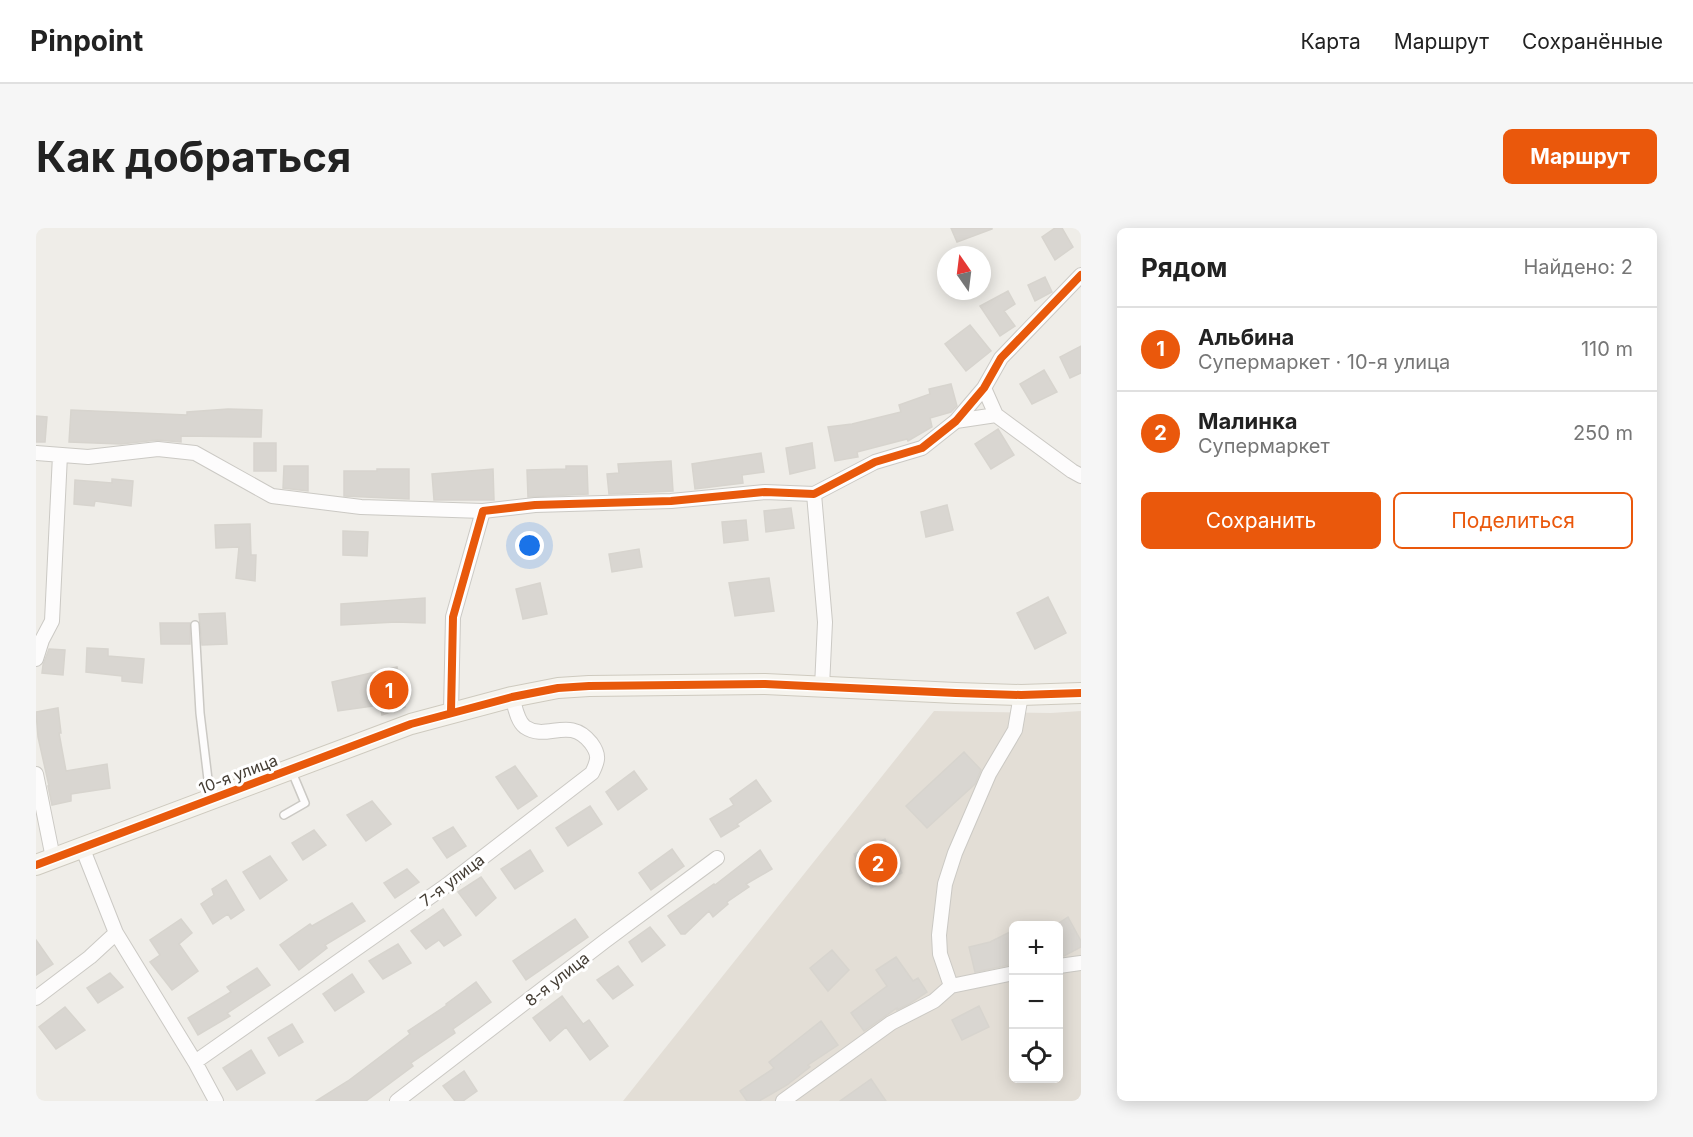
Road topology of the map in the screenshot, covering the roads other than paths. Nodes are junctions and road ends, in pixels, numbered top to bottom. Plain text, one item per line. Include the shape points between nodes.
1 (1081, 274) edge
2 (984, 388) junction
3 (996, 415) junction
4 (956, 421) junction
5 (36, 453) edge
6 (60, 455) junction
7 (1081, 476) edge
8 (814, 494) junction
9 (483, 511) junction
10 (195, 625) dead end
11 (36, 659) edge
12 (822, 687) junction
13 (1081, 693) edge
14 (1021, 695) junction
15 (512, 697) junction
16 (451, 712) junction
17 (290, 769) junction
18 (36, 774) edge
19 (211, 799) junction
20 (284, 814) dead end
21 (82, 847) junction
22 (717, 858) dead end
23 (44, 861) edge
24 (116, 933) junction
25 (1081, 963) edge
26 (1063, 965) edge
27 (1009, 974) edge
28 (951, 986) junction
29 (36, 998) edge
30 (195, 1062) junction
31 (216, 1101) edge
32 (398, 1101) edge
33 (783, 1101) edge

1 - 2 street via 1001,358
2 - 3 street
2 - 4 street
3 - 4 street
3 - 7 street
4 - 8 street via 922,448 875,462
5 - 6 street
6 - 9 street via 88,457 158,449 195,453 272,496 361,507
6 - 11 street via 52,621
8 - 9 street via 765,492
8 - 12 street via 825,622
9 - 16 street via 453,617
10 - 19 lane via 200,713
12 - 14 street, 10-я улица
12 - 15 street, 10-я улица via 589,686
13 - 14 street, 10-я улица
14 - 28 street via 1015,730 989,774 945,884 940,954
15 - 16 street, 10-я улица
15 - 30 street, 7-я улица via 525,727 542,731 570,728 586,736 598,760 592,773 447,885
16 - 17 street, 10-я улица
17 - 19 street, 10-я улица
17 - 20 lane via 305,803
18 - 23 street
19 - 21 street, 10-я улица
21 - 23 street, 10-я улица
21 - 24 street
22 - 32 street, 8-я улица
24 - 29 street
24 - 30 street
25 - 26 street
27 - 28 street
28 - 33 street via 934,1001 891,1023
30 - 31 street

